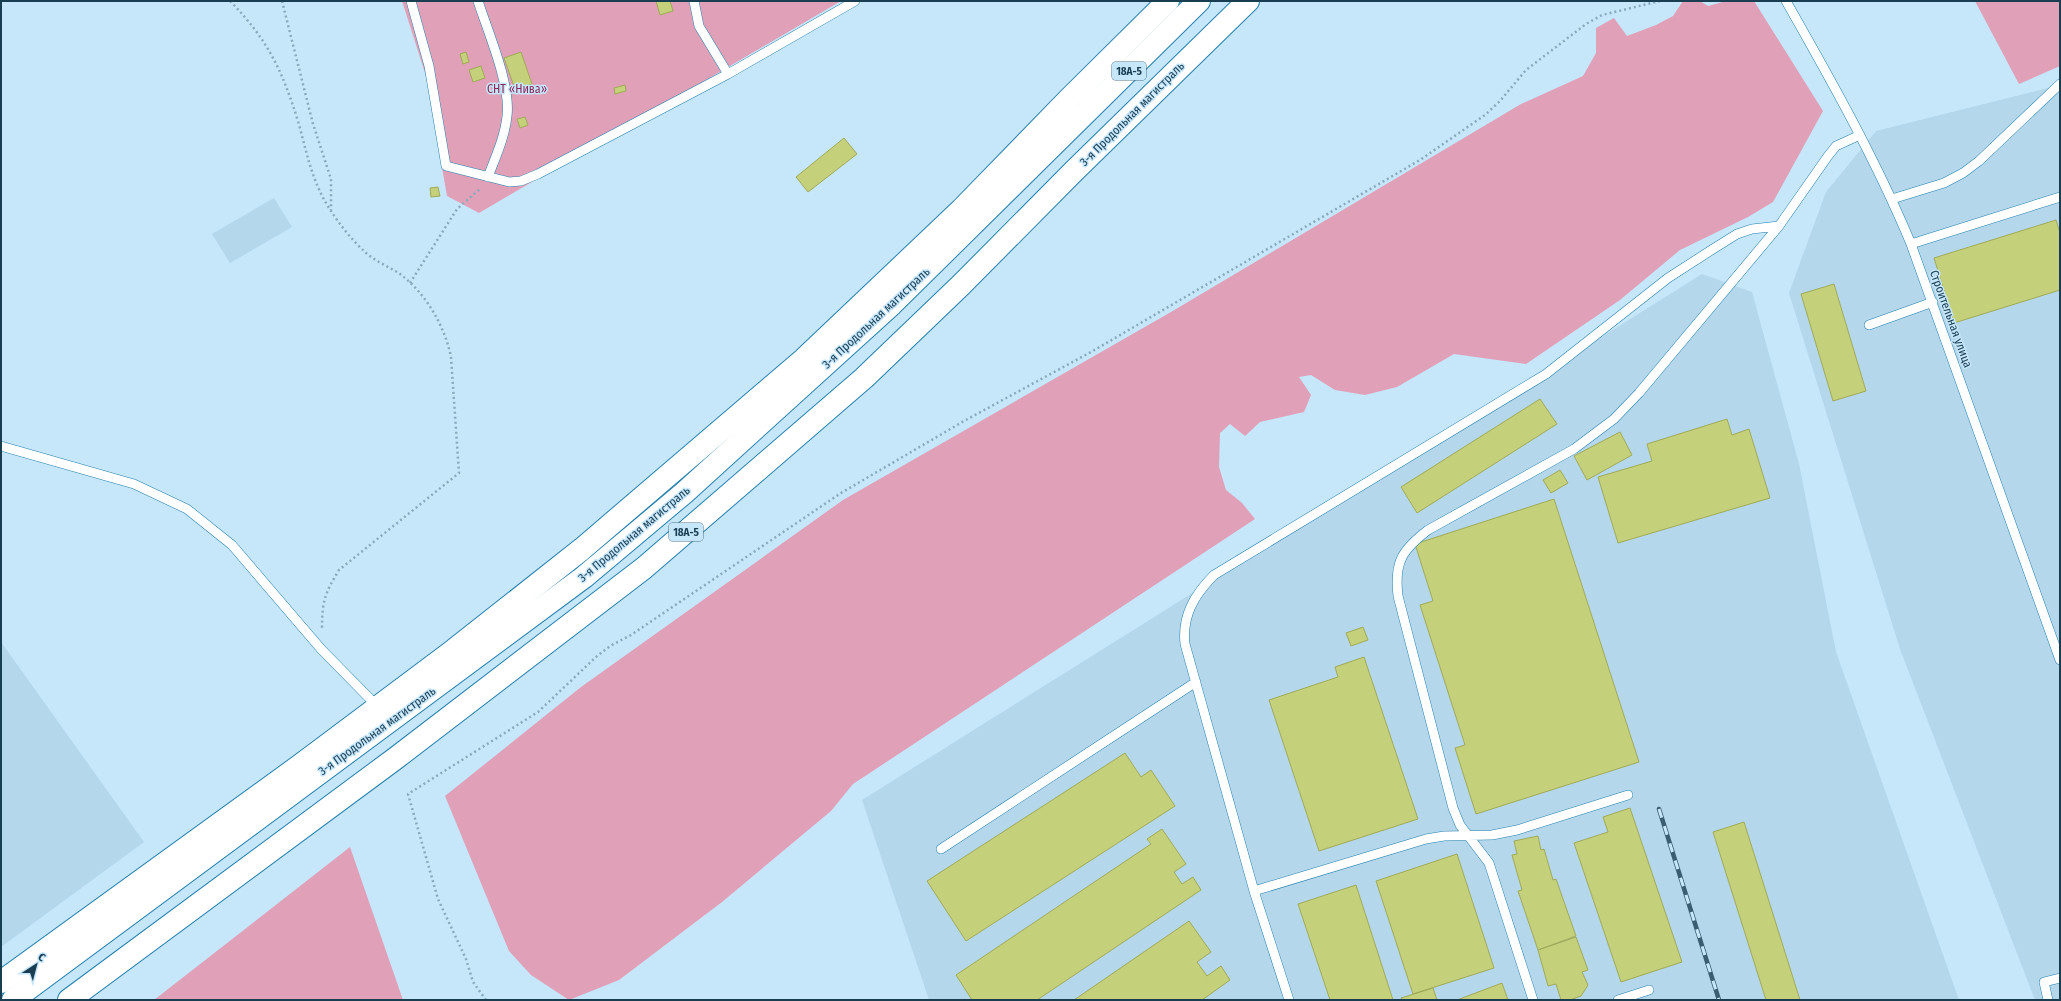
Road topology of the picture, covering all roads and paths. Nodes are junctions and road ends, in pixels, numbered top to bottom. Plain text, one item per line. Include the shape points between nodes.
1 (230, 1) edge
2 (282, 1) edge
3 (411, 1) edge
4 (478, 1) edge
5 (694, 1) edge
6 (855, 1) edge
7 (1168, 1) edge
8 (1199, 1) edge
9 (1248, 1) edge
10 (1660, 1) edge
11 (1786, 1) edge
12 (728, 74) junction
13 (2060, 84) edge
14 (1860, 135) junction
15 (488, 178) junction
16 (2060, 197) edge
17 (1892, 199) junction
18 (332, 212) junction
19 (1778, 226) junction
20 (1911, 244) junction
21 (410, 283) junction
22 (1933, 302) junction
23 (1869, 325) dead end
24 (1, 446) edge
25 (321, 649) junction
26 (2060, 660) edge
27 (1196, 682) junction
28 (378, 707) junction
29 (1628, 795) dead end
30 (1470, 836) junction
31 (941, 849) dead end
32 (1254, 891) junction
33 (2060, 978) edge
34 (1, 982) edge
35 (1649, 990) dead end
36 (13, 1000) edge
37 (69, 1000) edge
38 (486, 1000) edge
39 (1290, 1000) edge
40 (1533, 1000) edge
41 (1618, 1000) edge
42 (2048, 1000) edge

1 - 18 path via 252,23 281,72 298,121 308,162 319,190
2 - 18 path via 313,124 331,180
3 - 15 lane via 429,66 446,166
4 - 15 lane via 505,87 507,115
5 - 12 lane via 699,26
6 - 12 lane
7 - 28 main road via 961,210 804,359 582,549
8 - 36 main road, 3-я Продольная магистраль / 18А-5 via 892,304 684,493 584,577
9 - 37 main road, 3-я Продольная магистраль / 18А-5 via 864,378 644,568 396,758
10 - 38 path via 1602,14 1526,70 1485,115 1420,160 1091,352 964,421 841,493 631,635 610,646 538,712 408,794 438,899 466,960 473,982
11 - 14 lane, Строительная улица
12 - 15 lane via 520,182
13 - 17 lane via 1964,173 1944,183
14 - 17 lane, Строительная улица
14 - 19 lane via 1836,146
15 - 21 path via 457,210
16 - 20 lane
17 - 20 lane, Строительная улица
18 - 21 path via 364,252
19 - 27 lane via 1752,229 1737,234 1668,278 1546,374 1214,575 1202,587 1188,610 1183,630
19 - 30 lane via 1639,393 1614,419 1574,449 1428,530 1409,545 1399,563 1396,579 1398,596 1451,801 1460,825
20 - 22 lane, Строительная улица
21 - 25 path via 442,326 448,339 459,473 339,570 328,588 322,606
22 - 23 lane
22 - 26 lane, Строительная улица
24 - 25 lane via 134,484 187,509 232,545
25 - 28 lane
27 - 31 lane
27 - 32 lane
28 - 34 main road
29 - 30 lane via 1517,830
30 - 32 lane via 1426,839
30 - 40 lane via 1489,863
32 - 39 lane
33 - 42 lane via 2044,982
35 - 41 lane

